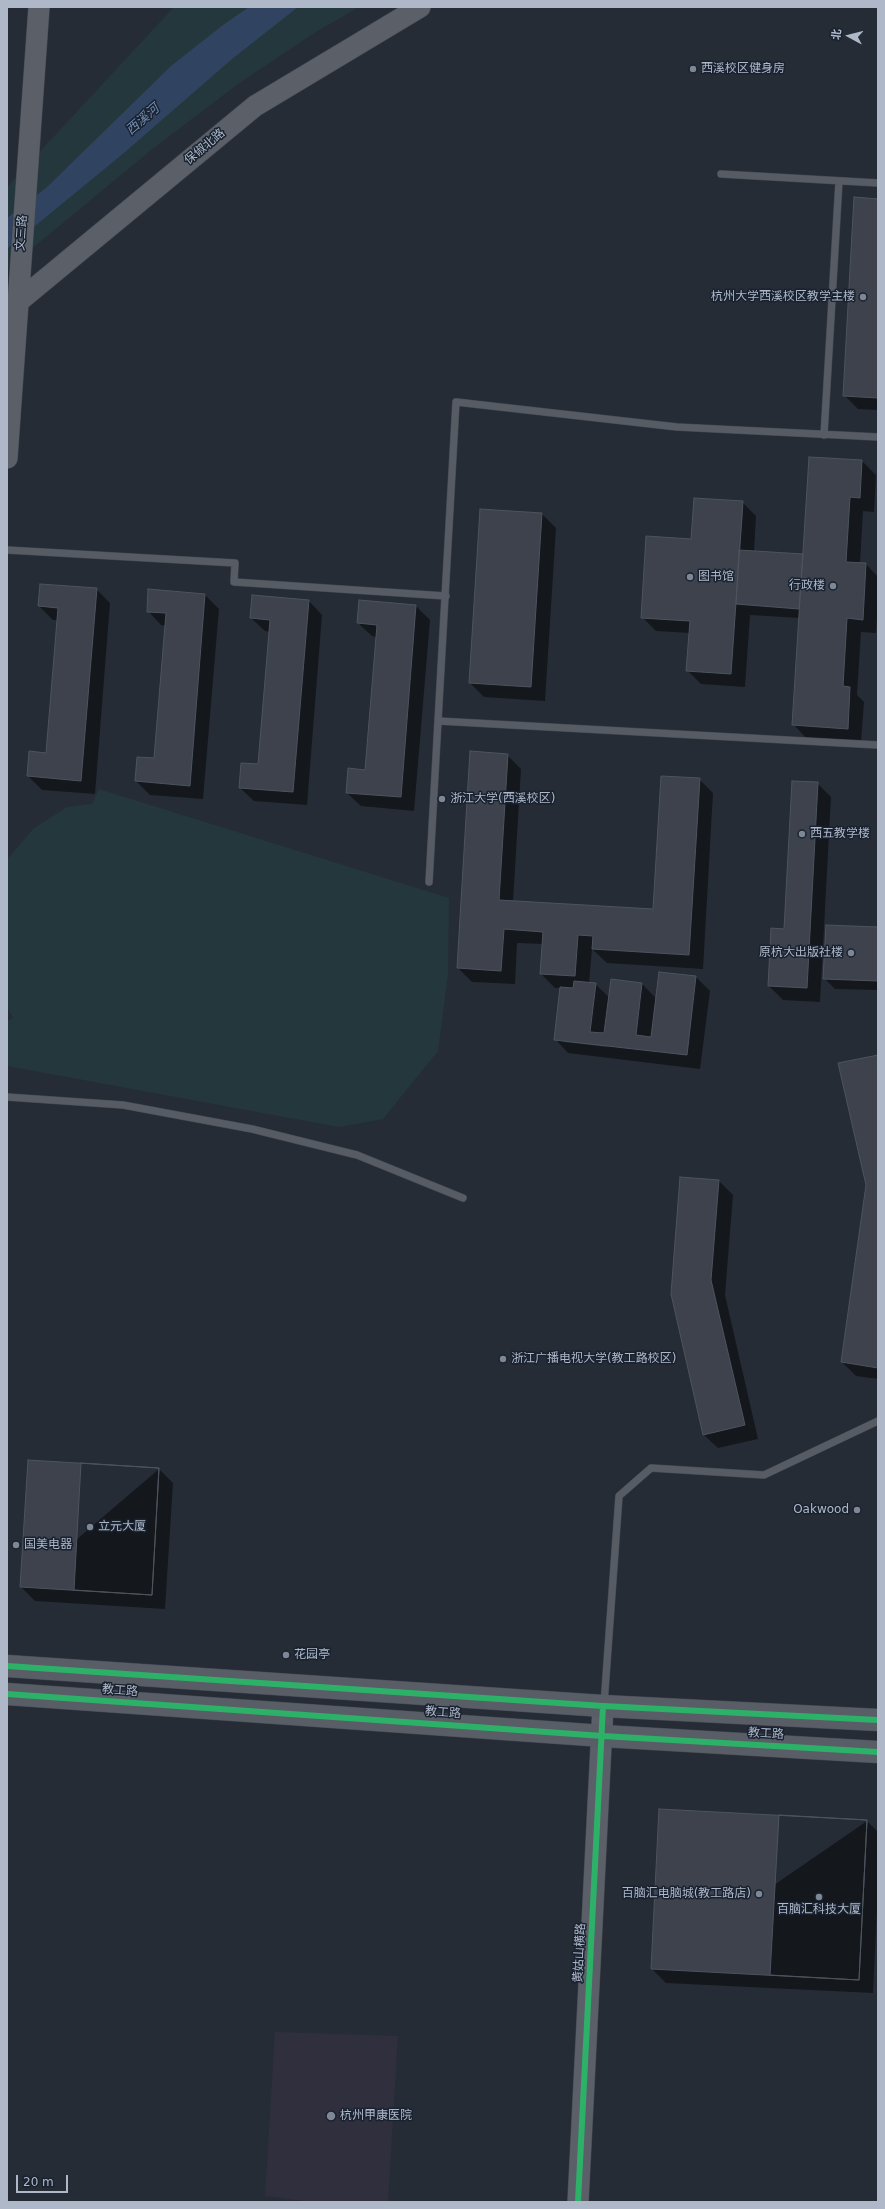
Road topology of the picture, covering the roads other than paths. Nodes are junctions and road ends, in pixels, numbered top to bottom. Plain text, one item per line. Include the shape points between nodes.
1 (39, 7) edge
2 (420, 7) edge
3 (721, 174) dead end
4 (839, 181) junction
5 (878, 183) edge
6 (12, 307) edge
7 (824, 435) junction
8 (878, 437) edge
9 (7, 458) edge
10 (7, 550) edge
11 (446, 596) junction
12 (438, 721) junction
13 (878, 745) edge
14 (429, 882) dead end
15 (7, 1097) edge
16 (463, 1198) dead end
17 (878, 1420) edge
18 (7, 1666) edge
19 (7, 1694) edge
20 (603, 1706) junction
21 (878, 1720) edge
22 (603, 1736) junction
23 (878, 1752) edge
24 (578, 2202) edge

1 - 6 main road, 文三路 via 21,246
2 - 6 main road, 保俶北路 via 255,106
3 - 4 lane
4 - 5 lane
4 - 7 lane
6 - 9 main road, 文三路
7 - 8 lane
7 - 11 lane via 677,427 456,402
10 - 11 lane via 235,563 234,582
11 - 12 lane
12 - 13 lane
12 - 14 lane
15 - 16 lane via 123,1105 252,1129 357,1155
17 - 20 lane via 764,1475 651,1468 619,1496
18 - 20 main road, 教工路
19 - 22 main road, 教工路
20 - 21 main road, 教工路
20 - 22 main road, 黄姑山横路
22 - 23 main road, 教工路
22 - 24 main road, 黄姑山横路

